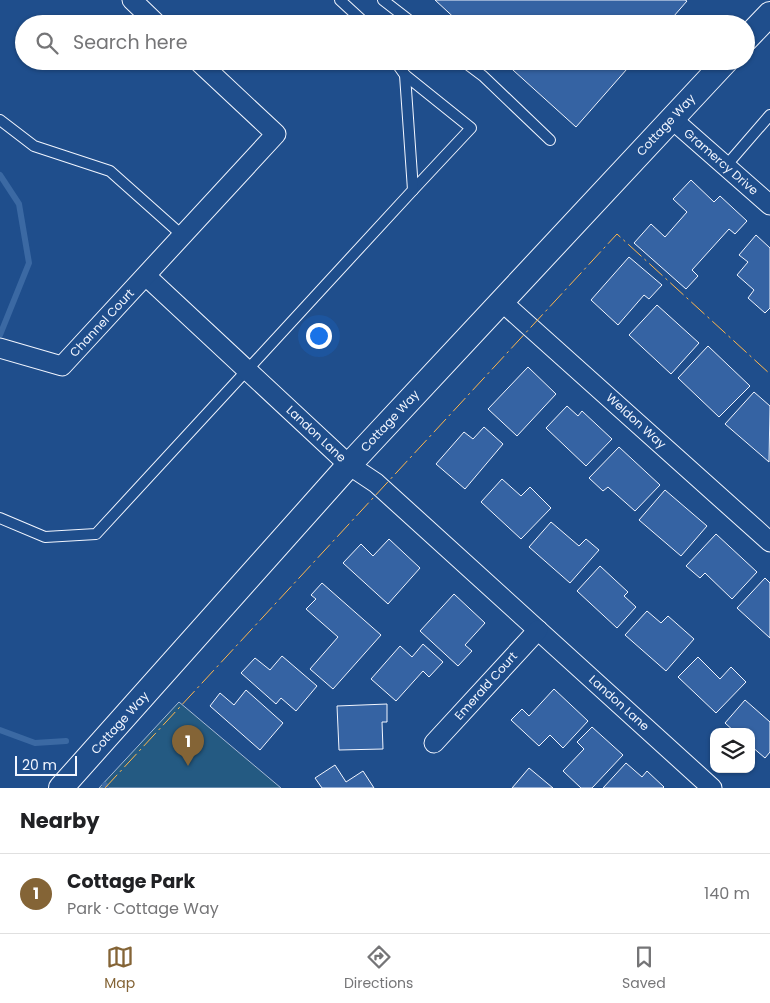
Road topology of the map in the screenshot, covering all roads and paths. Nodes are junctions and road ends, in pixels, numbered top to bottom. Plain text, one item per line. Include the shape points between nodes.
1 (132, 0) edge
2 (340, 0) edge
3 (383, 0) edge
4 (770, 14) edge
5 (148, 15) edge
6 (356, 15) edge
7 (402, 15) edge
8 (755, 30) edge
9 (208, 70) edge
10 (401, 70) edge
11 (475, 70) edge
12 (718, 70) edge
13 (405, 75) junction
14 (770, 115) edge
15 (0, 120) edge
16 (672, 120) junction
17 (550, 140) dead end
18 (724, 167) junction
19 (413, 190) junction
20 (770, 205) edge
21 (182, 236) junction
22 (146, 276) junction
23 (501, 301) junction
24 (0, 348) edge
25 (248, 370) junction
26 (349, 465) junction
27 (0, 518) edge
28 (770, 542) edge
29 (538, 630) junction
30 (434, 743) dead end
31 (61, 788) edge
32 (712, 788) edge

1 - 5 street
2 - 6 lane
3 - 7 lane
4 - 8 street
9 - 21 street via 276,134
10 - 13 lane
11 - 17 lane
12 - 16 street, Cottage Way
13 - 19 lane
13 - 19 lane via 471,128
14 - 18 lane
15 - 21 lane via 34,146 110,171
16 - 18 street, Gramercy Drive
16 - 23 street, Cottage Way
18 - 20 street, Gramercy Drive
19 - 25 lane
21 - 22 street
22 - 24 street, Channel Court via 62,366
22 - 25 street, Landon Lane
23 - 26 street, Cottage Way
23 - 28 street, Weldon Way
25 - 26 street, Landon Lane
25 - 27 lane via 96,534 45,537
26 - 29 street, Landon Lane via 376,483
26 - 31 street, Cottage Way
29 - 30 street, Emerald Court
29 - 32 street, Landon Lane

